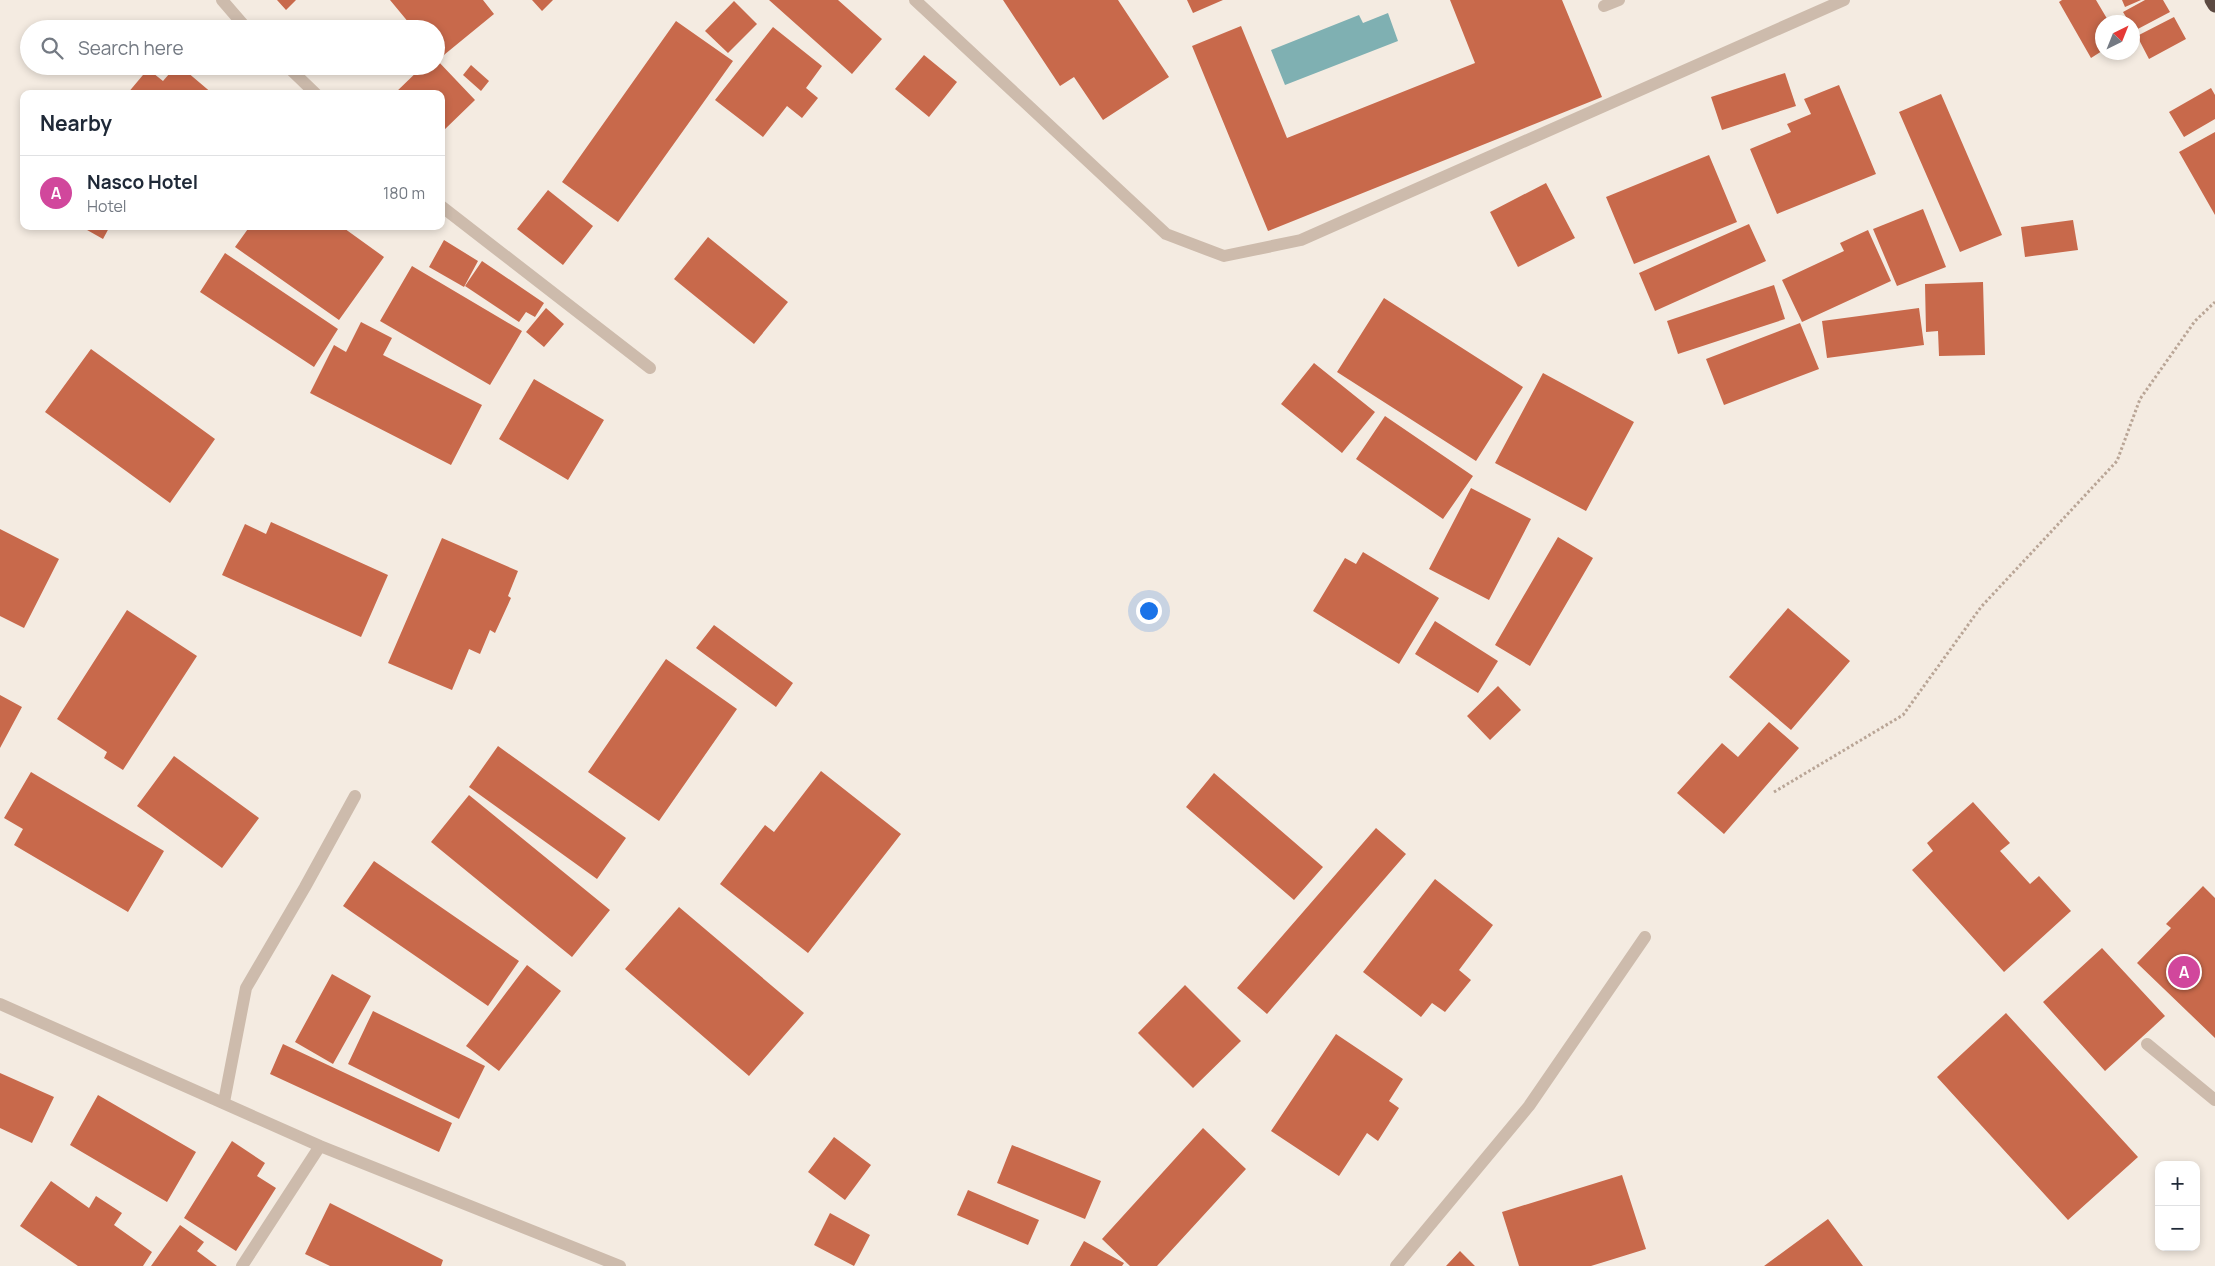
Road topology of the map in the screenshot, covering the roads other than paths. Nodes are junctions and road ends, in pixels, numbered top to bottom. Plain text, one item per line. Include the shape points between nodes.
1 (222, 0) edge
2 (914, 0) edge
3 (1619, 0) edge
4 (1844, 0) edge
5 (2212, 0) edge
6 (2215, 4) edge
7 (1604, 6) dead end
8 (239, 20) edge
9 (296, 75) edge
10 (312, 90) edge
11 (445, 209) edge
12 (650, 368) dead end
13 (355, 796) dead end
14 (1645, 937) dead end
15 (0, 1004) edge
16 (2147, 1044) dead end
17 (2215, 1100) edge
18 (224, 1102) junction
19 (320, 1146) junction
20 (242, 1266) edge
21 (620, 1266) edge
22 (1396, 1266) edge

1 - 8 street
2 - 4 street via 1166,234 1224,256 1301,240
3 - 7 street
5 - 6 highway
9 - 10 street
11 - 12 street
13 - 18 street via 246,988
14 - 22 street via 1529,1106
15 - 18 street
16 - 17 street
18 - 19 street
19 - 20 street
19 - 21 street

